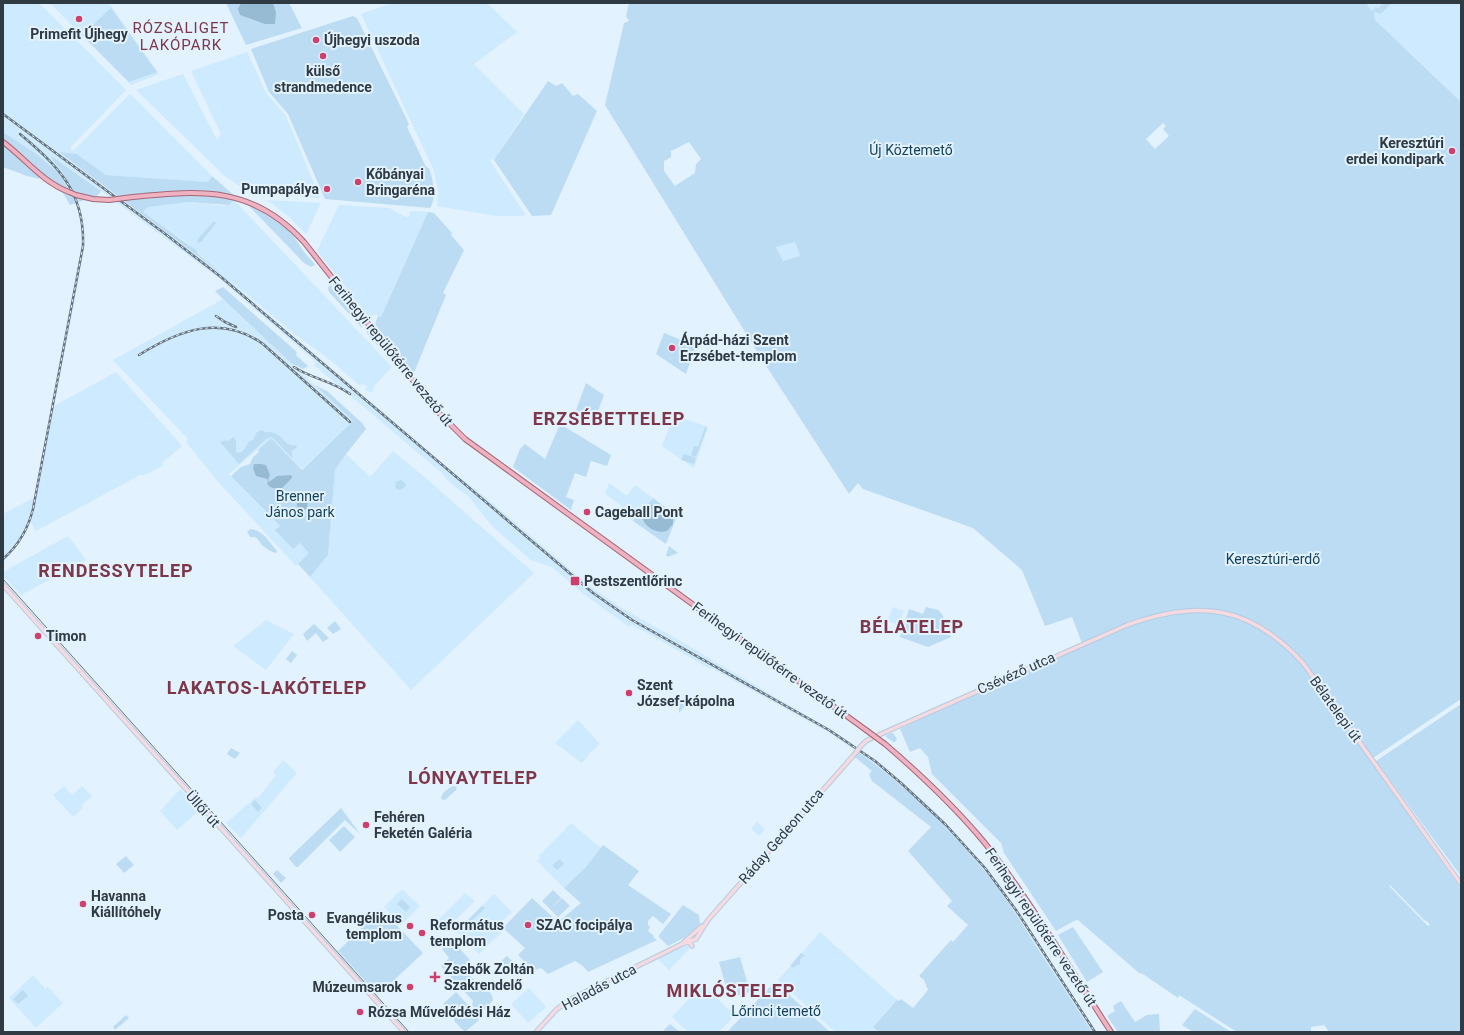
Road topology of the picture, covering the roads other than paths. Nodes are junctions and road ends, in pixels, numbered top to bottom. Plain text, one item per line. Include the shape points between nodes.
1 (3, 142) edge
2 (3, 585) edge
3 (1162, 614) joint
4 (872, 738) joint
5 (1461, 884) edge
6 (705, 924) junction
7 (684, 943) junction
8 (692, 946) dead end
9 (404, 1032) edge
10 (536, 1032) edge
11 (1111, 1032) edge

1 - 11 main road, Ferihegyi repülőtérre vezető út, bridge via 56,187 76,195 108,200 193,192 210,193 250,203 278,218 304,242 426,398 460,434 866,730 939,793 989,849 1025,898
2 - 9 main road, Üllői út
3 - 4 main road, Csévéző utca via 1127,625
3 - 5 main road, Bélatelepi út via 1195,610 1225,613 1254,624 1284,644 1303,663
4 - 6 main road, Ráday Gedeon utca, bridge via 861,746
6 - 7 main road
6 - 7 main road, Ráday Gedeon utca via 696,939
7 - 8 main road via 689,942
7 - 10 main road, Haladás utca via 563,1004

